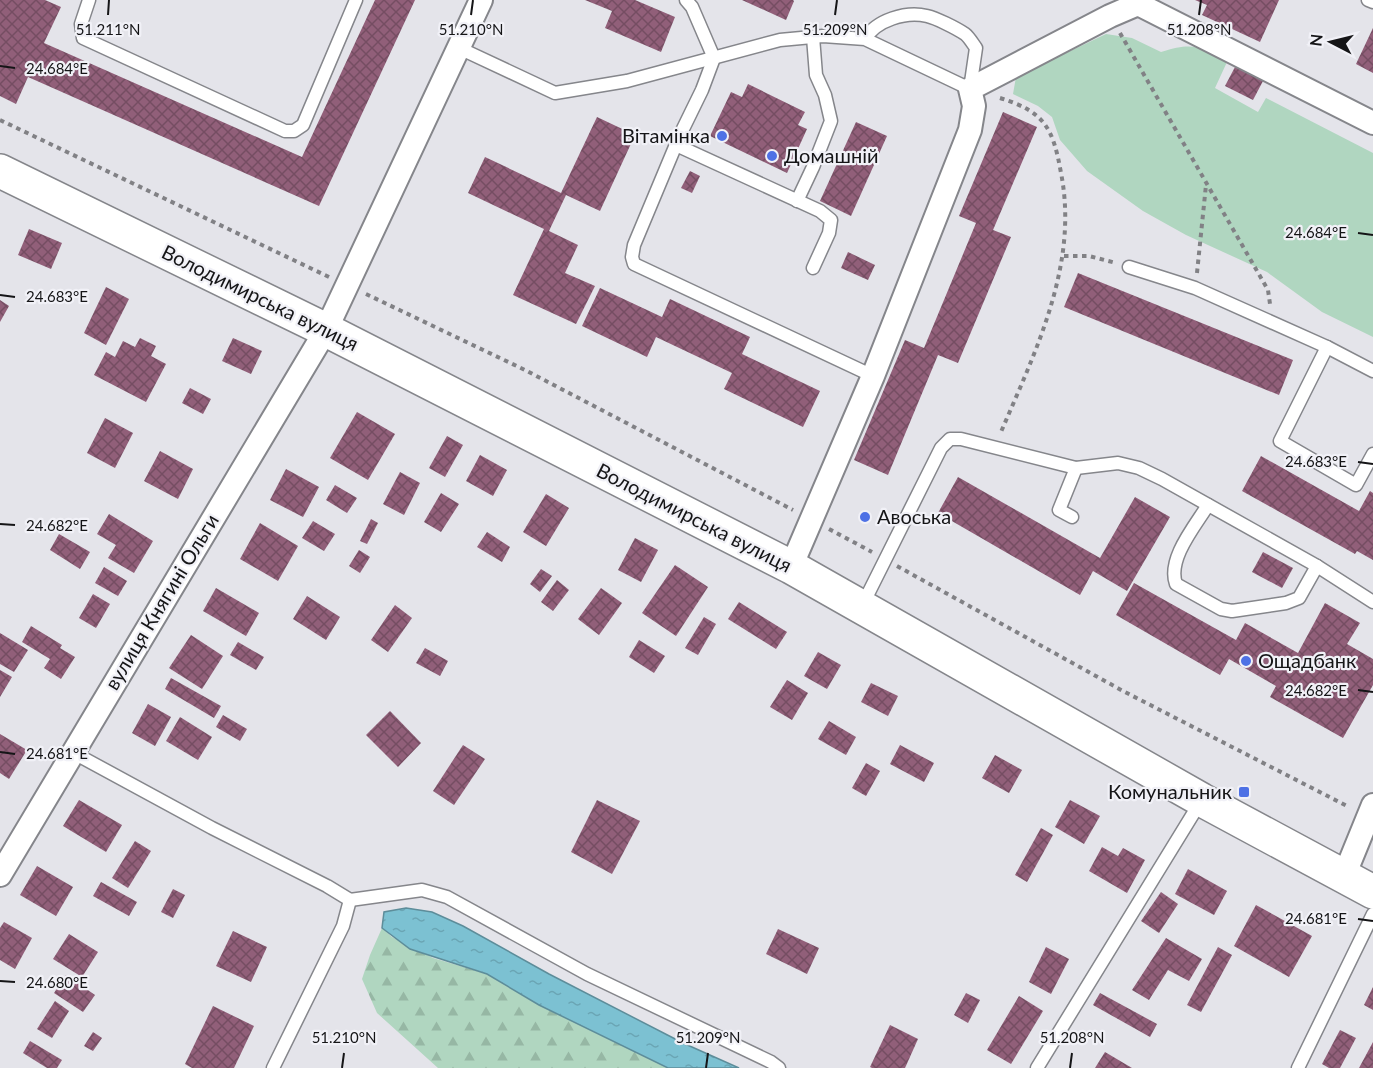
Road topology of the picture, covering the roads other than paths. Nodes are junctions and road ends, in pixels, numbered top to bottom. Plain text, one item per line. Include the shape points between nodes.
1 (89, 0) edge
2 (356, 0) edge
3 (481, 0) edge
4 (686, 0) edge
5 (1368, 0) edge
6 (1134, 2) edge
7 (1373, 2) edge
8 (813, 37) junction
9 (865, 39) junction
10 (459, 48) junction
11 (714, 58) junction
12 (970, 89) junction
13 (1373, 123) edge
14 (676, 145) junction
15 (0, 171) edge
16 (796, 201) junction
17 (1129, 267) road end
18 (813, 268) dead end
19 (326, 330) junction
20 (1326, 347) junction
21 (1373, 371) edge
22 (873, 376) junction
23 (1373, 454) edge
24 (1076, 468) junction
25 (1208, 505) junction
26 (1072, 517) dead end
27 (1317, 566) junction
28 (791, 567) junction
29 (1373, 602) edge
30 (862, 606) junction
31 (72, 752) junction
32 (1202, 800) junction
33 (1371, 811) edge
34 (0, 874) edge
35 (1344, 876) junction
36 (1373, 892) edge
37 (350, 900) junction
38 (1373, 914) edge
39 (273, 1068) edge
40 (779, 1068) edge
41 (1037, 1068) edge
42 (1298, 1068) edge

1 - 2 lane via 81,24 83,38 285,131 294,131 303,125
3 - 10 street, вулиця Княгині Ольги
4 - 11 lane
5 - 7 lane
6 - 12 street
6 - 13 street
8 - 9 lane
8 - 11 lane via 780,40
8 - 16 lane via 816,75 831,121
9 - 12 lane
9 - 12 lane via 883,22 908,15 937,20 966,35 976,48
10 - 11 lane via 555,93 627,81
10 - 19 street, вулиця Княгині Ольги
11 - 14 lane
12 - 22 street via 974,106 970,130
14 - 16 lane
14 - 22 lane via 634,245 634,264
15 - 19 main road, Володимирська вулиця
16 - 18 lane via 831,220
17 - 20 lane via 1196,288
19 - 28 main road, Володимирська вулиця
19 - 31 street, вулиця Княгині Ольги
20 - 21 lane
20 - 23 lane via 1280,441 1356,485
22 - 28 street
24 - 25 lane via 1118,463 1139,468
24 - 26 lane via 1059,510
24 - 30 lane via 950,439 941,448
25 - 27 lane
25 - 27 lane via 1175,560 1176,584 1232,611 1286,603 1299,597
27 - 29 lane
28 - 30 main road, Володимирська вулиця
30 - 32 main road, Володимирська вулиця
31 - 34 street, вулиця Княгині Ольги
31 - 37 lane
32 - 35 main road, Володимирська вулиця
32 - 41 lane
33 - 35 street
35 - 36 main road, Володимирська вулиця
37 - 39 lane via 343,927
37 - 40 lane via 422,890 447,897 587,974
38 - 42 lane

